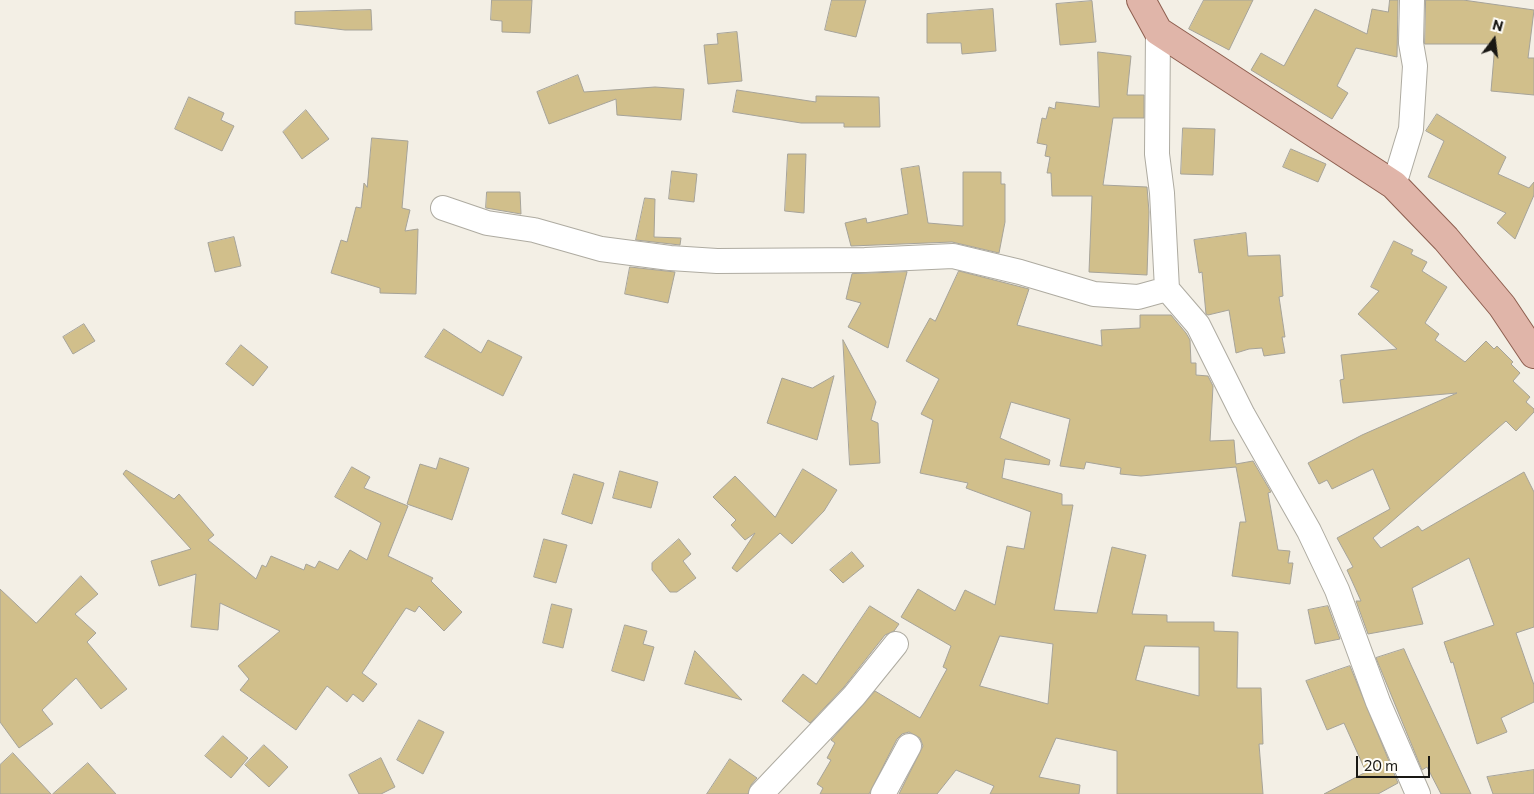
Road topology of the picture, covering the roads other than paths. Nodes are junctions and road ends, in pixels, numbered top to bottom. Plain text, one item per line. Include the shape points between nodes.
1 (1141, 0) edge
2 (1412, 0) edge
3 (1158, 31) junction
4 (1394, 185) junction
5 (443, 208) dead end
6 (1167, 289) junction
7 (1534, 354) edge
8 (896, 644) dead end
9 (909, 746) dead end
10 (761, 794) edge
11 (883, 794) edge
12 (1418, 794) edge

1 - 3 main road
2 - 4 street via 1411,43 1415,66 1411,128
3 - 4 main road
3 - 6 street via 1157,154
4 - 7 main road via 1446,239 1502,306
5 - 6 street via 487,223 534,230 601,249 670,258 717,261 865,260 953,256 1094,294 1138,297
6 - 12 street via 1198,325 1243,415 1309,531 1337,590 1378,702
8 - 10 street via 854,696
9 - 11 street

